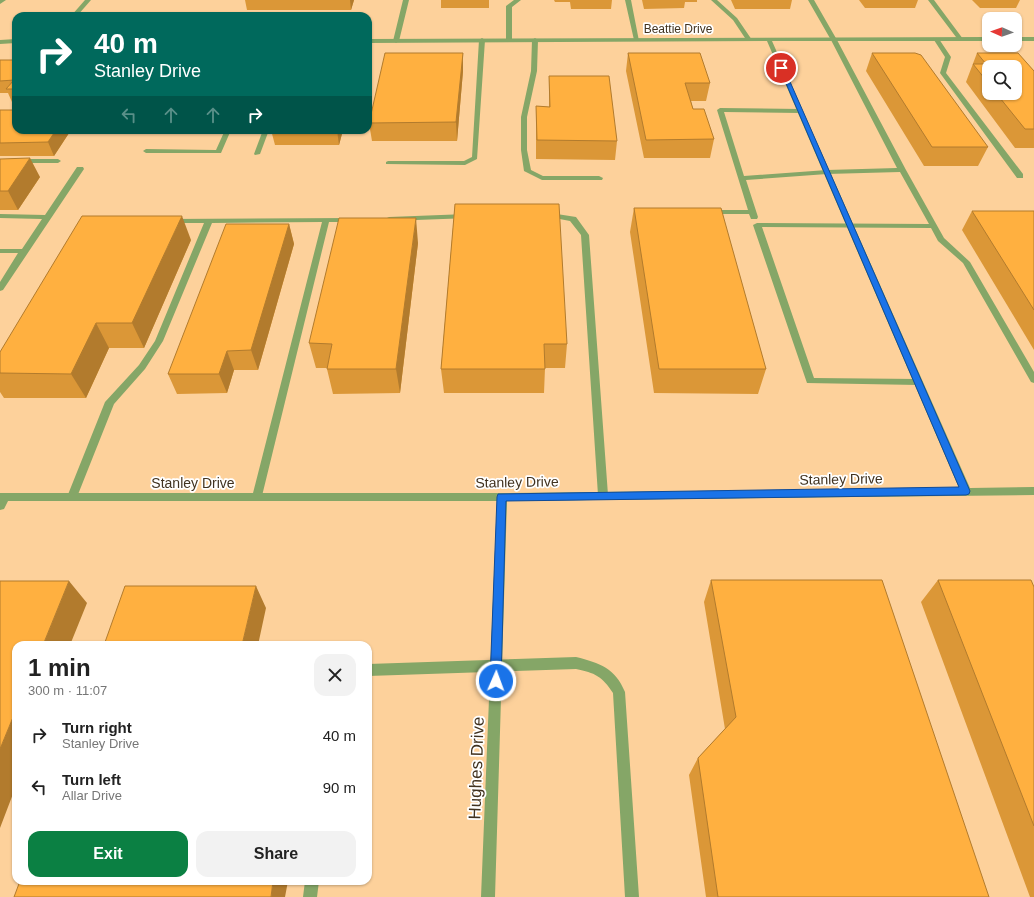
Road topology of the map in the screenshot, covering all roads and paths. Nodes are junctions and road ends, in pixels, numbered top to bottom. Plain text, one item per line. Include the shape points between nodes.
1 (3, 0) edge
2 (88, 0) edge
3 (406, 0) edge
4 (518, 0) edge
5 (628, 0) edge
6 (714, 0) edge
7 (811, 0) edge
8 (931, 0) edge
9 (0, 2) edge
10 (78, 12) edge
11 (982, 39) edge
12 (1022, 39) edge
13 (482, 40) junction
14 (510, 40) junction
15 (535, 40) junction
16 (637, 40) junction
17 (749, 40) junction
18 (769, 40) junction
19 (834, 40) junction
20 (937, 40) junction
21 (961, 40) junction
22 (1033, 40) edge
23 (12, 41) edge
24 (372, 41) edge
25 (396, 41) junction
26 (0, 42) edge
27 (800, 111) junction
28 (226, 134) edge
29 (264, 134) edge
30 (146, 151) dead end
31 (257, 154) dead end
32 (0, 161) edge
33 (58, 161) dead end
34 (388, 163) dead end
35 (80, 169) dead end
36 (902, 170) junction
37 (827, 172) junction
38 (1020, 176) dead end
39 (599, 178) dead end
40 (742, 178) junction
41 (752, 212) junction
42 (698, 213) edge
43 (536, 214) edge
44 (0, 216) edge
45 (474, 216) edge
46 (47, 217) junction
47 (380, 219) edge
48 (326, 220) junction
49 (357, 220) edge
50 (163, 221) edge
51 (209, 221) junction
52 (757, 225) junction
53 (850, 226) junction
54 (934, 226) junction
55 (0, 251) edge
56 (24, 251) junction
57 (0, 288) edge
58 (1034, 380) edge
59 (918, 382) junction
60 (966, 491) junction
61 (1034, 491) edge
62 (602, 495) junction
63 (72, 497) junction
64 (257, 497) junction
65 (502, 497) junction
66 (2, 500) edge
67 (496, 666) junction
68 (372, 670) edge
69 (312, 885) edge
70 (310, 897) edge
71 (488, 897) edge
72 (632, 897) edge

1 - 9 street
2 - 10 street
3 - 25 street
4 - 14 street via 509,6
5 - 16 street
6 - 17 street via 735,18
7 - 19 street
8 - 21 street
11 - 21 street, Beattie Drive
12 - 22 street
13 - 14 street, Beattie Drive
13 - 25 street, Beattie Drive
13 - 34 street via 475,158 465,163
14 - 15 street, Beattie Drive
15 - 16 street, Beattie Drive
15 - 39 street via 534,71 524,116 524,150 528,171 542,178
16 - 17 street, Beattie Drive
17 - 18 street, Beattie Drive
18 - 19 street, Beattie Drive
18 - 27 street
19 - 20 street, Beattie Drive
19 - 36 street
20 - 21 street, Beattie Drive
20 - 38 street via 948,57 944,73
23 - 26 street
24 - 25 street, Beattie Drive
27 - 37 street
27 - 40 street via 720,110
28 - 30 street via 219,152
29 - 31 street
32 - 33 street
35 - 46 street
36 - 37 street
36 - 54 street
37 - 40 street
37 - 53 street
40 - 41 street
41 - 42 street
41 - 52 street
43 - 62 street via 552,214 573,219 585,235
44 - 46 street
45 - 47 street
46 - 56 street
48 - 49 street
48 - 51 street
48 - 64 street
50 - 51 street
51 - 63 street via 159,341 142,367 110,402
52 - 53 street
52 - 59 street via 810,381
53 - 54 street
53 - 59 street
54 - 58 street via 941,240 966,262
55 - 56 street
56 - 57 street
59 - 60 street
60 - 61 street, Stanley Drive
60 - 62 street, Stanley Drive
62 - 65 street, Stanley Drive
63 - 64 street, Stanley Drive
63 - 66 street, Stanley Drive
64 - 65 street, Stanley Drive
65 - 67 street, Hughes Drive
67 - 68 street
67 - 71 street, Hughes Drive
67 - 72 street via 576,663 596,667 609,675 619,692
69 - 70 street

